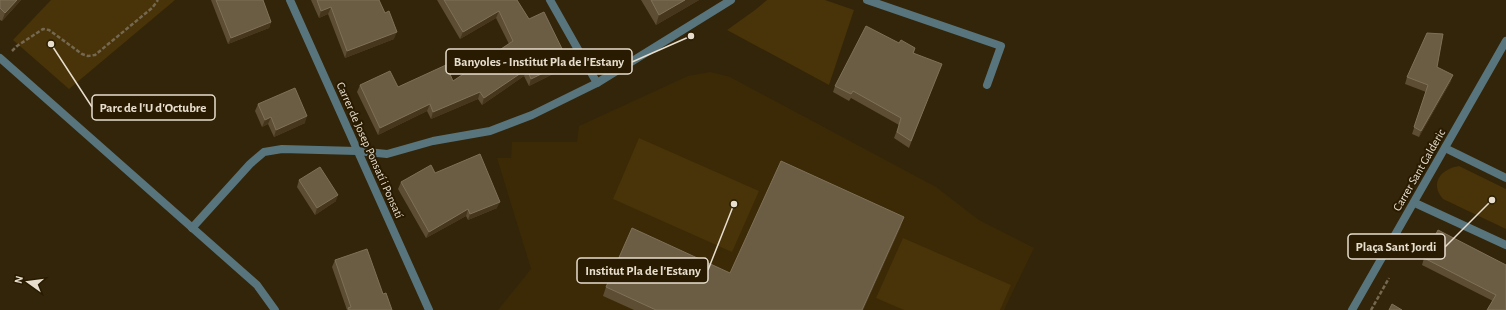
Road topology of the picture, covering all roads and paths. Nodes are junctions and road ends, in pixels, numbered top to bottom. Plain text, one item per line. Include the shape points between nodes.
1 (158, 0) edge
2 (290, 0) edge
3 (550, 0) edge
4 (731, 0) edge
5 (867, 0) edge
6 (1506, 42) edge
7 (1, 59) edge
8 (597, 83) junction
9 (987, 85) dead end
10 (1445, 148) junction
11 (357, 151) junction
12 (1506, 178) edge
13 (1414, 203) junction
14 (192, 228) junction
15 (1506, 245) edge
16 (275, 310) edge
17 (429, 310) edge
18 (1352, 310) edge

1 - 7 path via 152,8 96,55 82,54 49,30 43,29
2 - 11 street, Carrer de Josep Ponsatí i Ponsatí
3 - 8 street
4 - 8 street
5 - 9 street via 1001,46
6 - 10 street, Carrer Sant Galderic
7 - 14 street
8 - 11 street via 532,115 490,131 433,141 387,154
10 - 12 street
10 - 13 street, Carrer Sant Galderic
11 - 14 street via 282,148 264,152
11 - 17 street, Carrer de Josep Ponsatí i Ponsatí
13 - 15 street
13 - 18 street, Carrer Sant Galderic
14 - 16 street via 257,285

